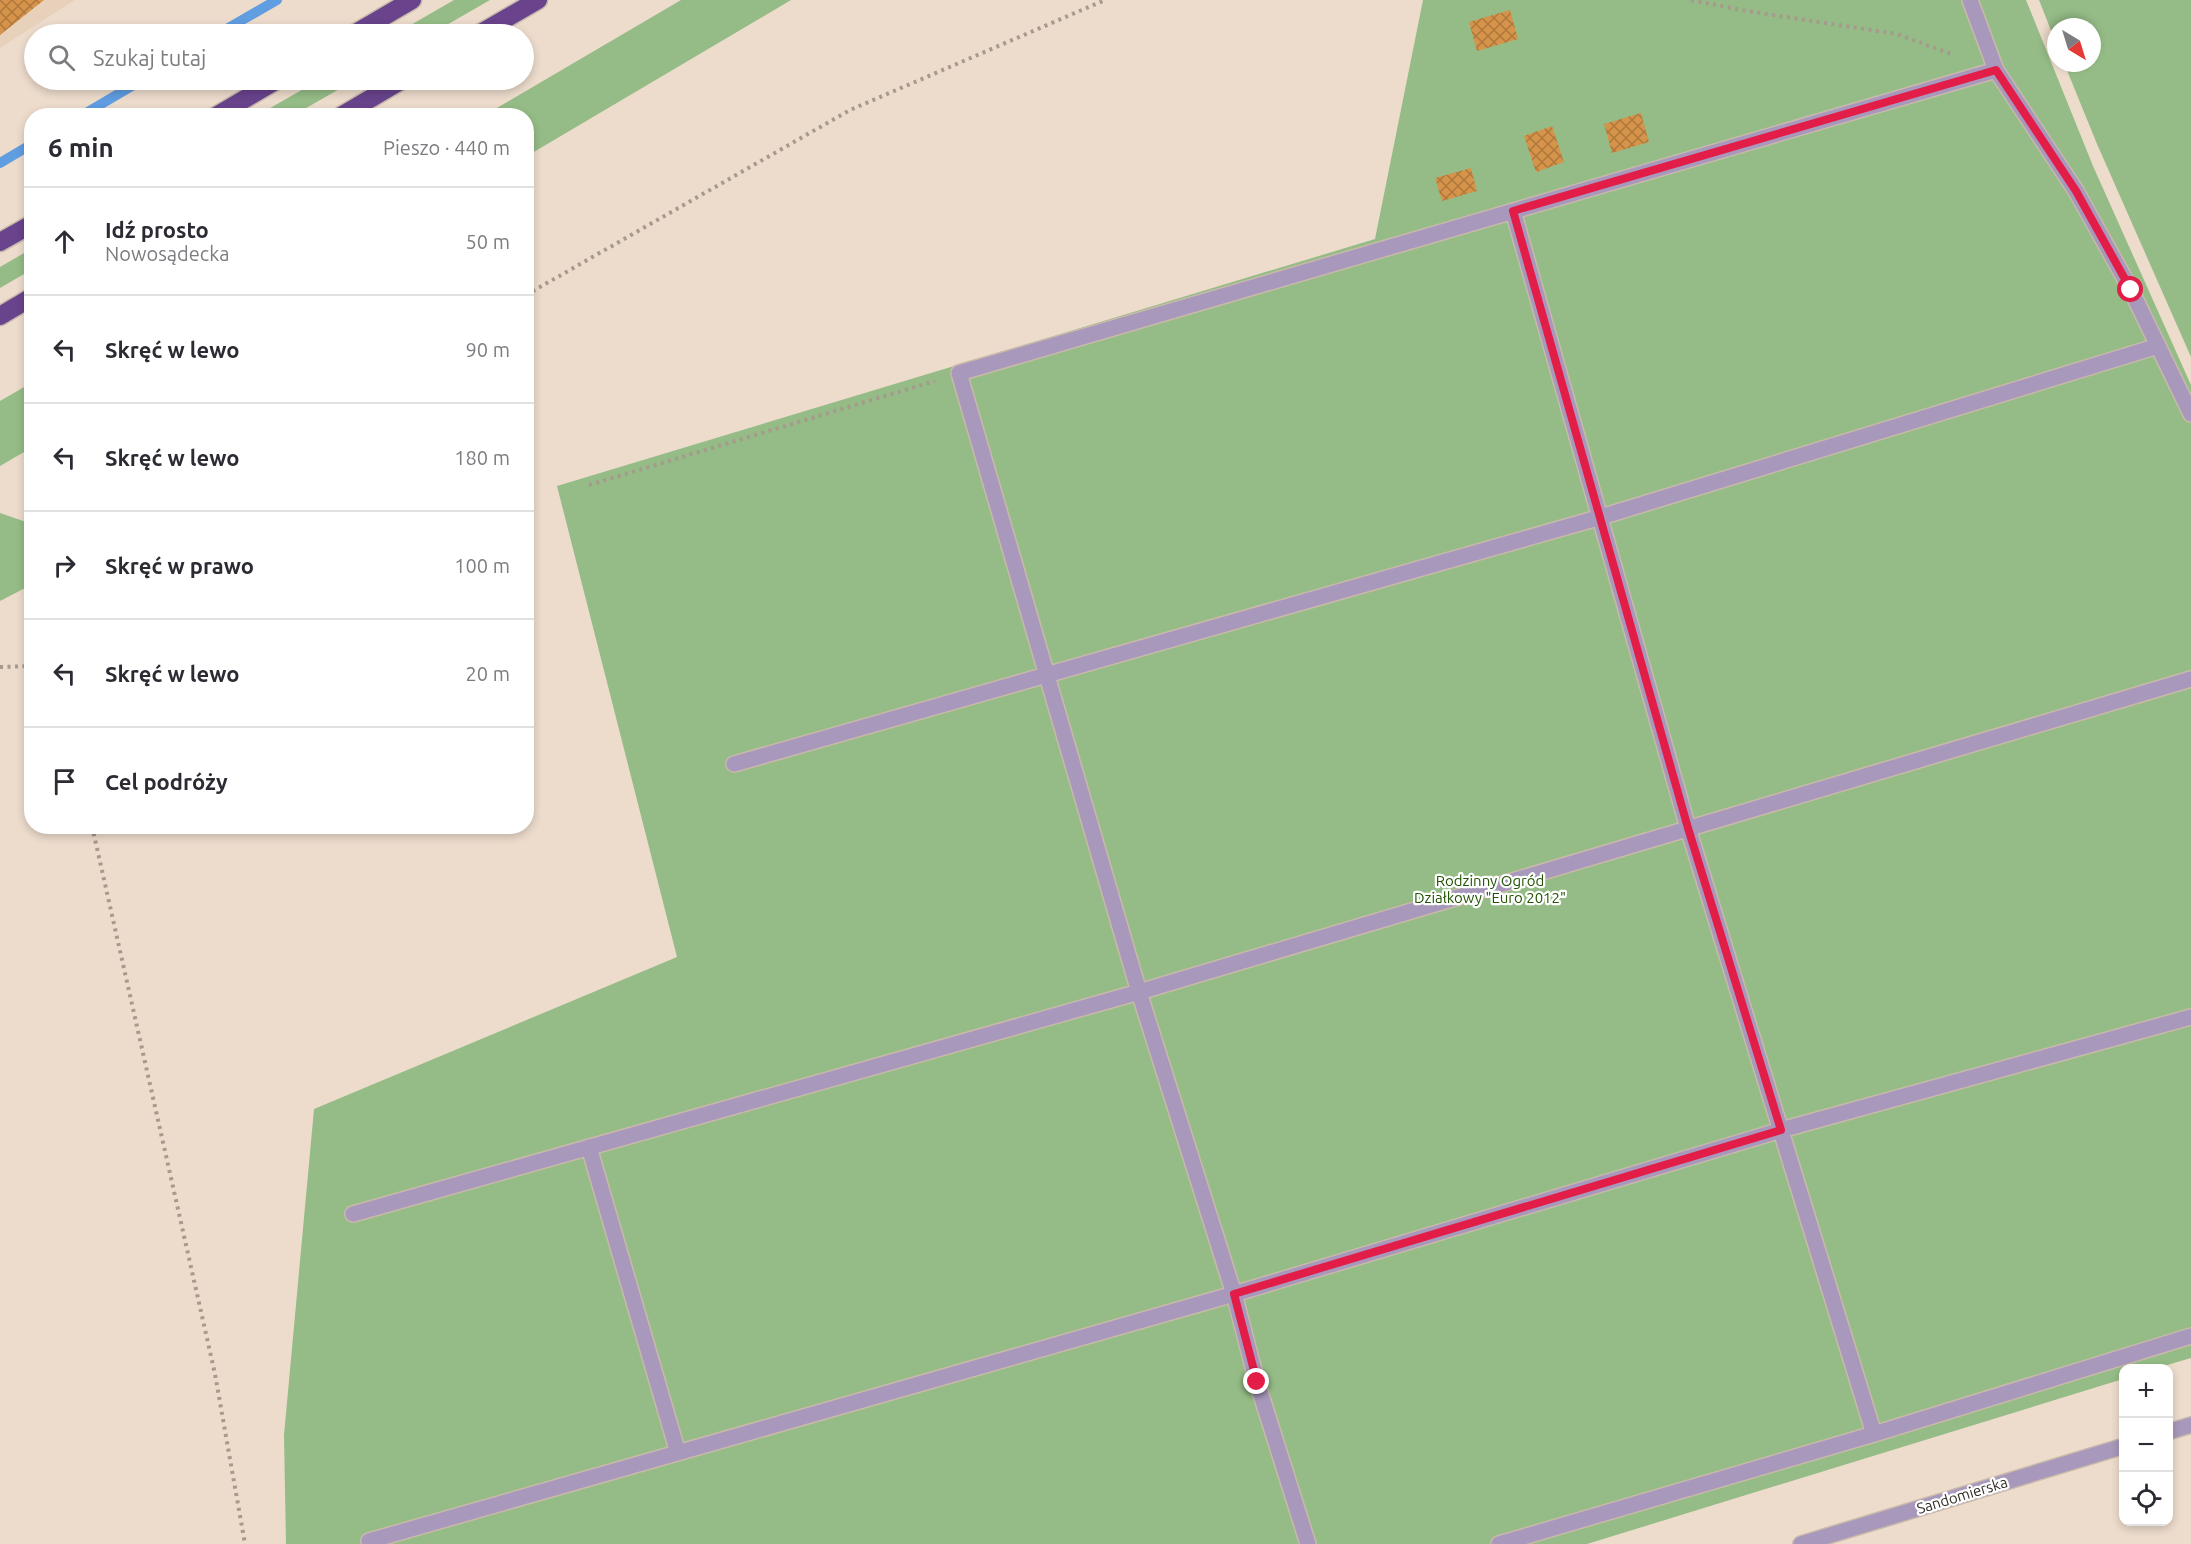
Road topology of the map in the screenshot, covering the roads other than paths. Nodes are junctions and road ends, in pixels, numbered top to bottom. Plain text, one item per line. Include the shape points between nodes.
1 (412, 0) edge
2 (538, 0) edge
3 (1970, 0) edge
4 (371, 24) edge
5 (496, 24) edge
6 (1996, 70) junction
7 (260, 90) edge
8 (385, 90) edge
9 (230, 108) edge
10 (355, 108) edge
11 (1513, 211) junction
12 (24, 228) edge
13 (0, 242) edge
14 (24, 302) edge
15 (0, 316) edge
16 (2158, 346) junction
17 (2191, 414) edge
18 (1601, 517) junction
19 (1047, 676) junction
20 (2191, 679) edge
21 (734, 764) dead end
22 (1688, 828) junction
23 (1139, 992) junction
24 (2191, 1017) edge
25 (1781, 1130) junction
26 (590, 1147) junction
27 (353, 1214) dead end
28 (1234, 1294) junction
29 (2191, 1336) edge
30 (2191, 1425) edge
31 (2173, 1431) edge
32 (1874, 1434) junction
33 (2119, 1448) edge
34 (678, 1452) junction
35 (369, 1541) dead end
36 (1308, 1544) edge
37 (1499, 1544) edge
38 (1801, 1544) edge

1 - 4 highway
2 - 5 highway
3 - 6 street
6 - 11 street
6 - 16 street via 2076,191
7 - 9 highway
8 - 10 highway
11 - 18 street
11 - 19 street via 958,374
12 - 13 highway
14 - 15 highway
16 - 17 street
16 - 18 street
18 - 19 street
18 - 22 street
19 - 21 street
19 - 23 street
20 - 22 street
22 - 23 street
22 - 25 street
23 - 26 street
23 - 28 street
24 - 25 street
25 - 28 street
25 - 32 street
26 - 27 street
26 - 34 street
28 - 34 street
28 - 36 street
29 - 32 street
30 - 31 street
32 - 37 street
33 - 38 street, Sandomierska
34 - 35 street

